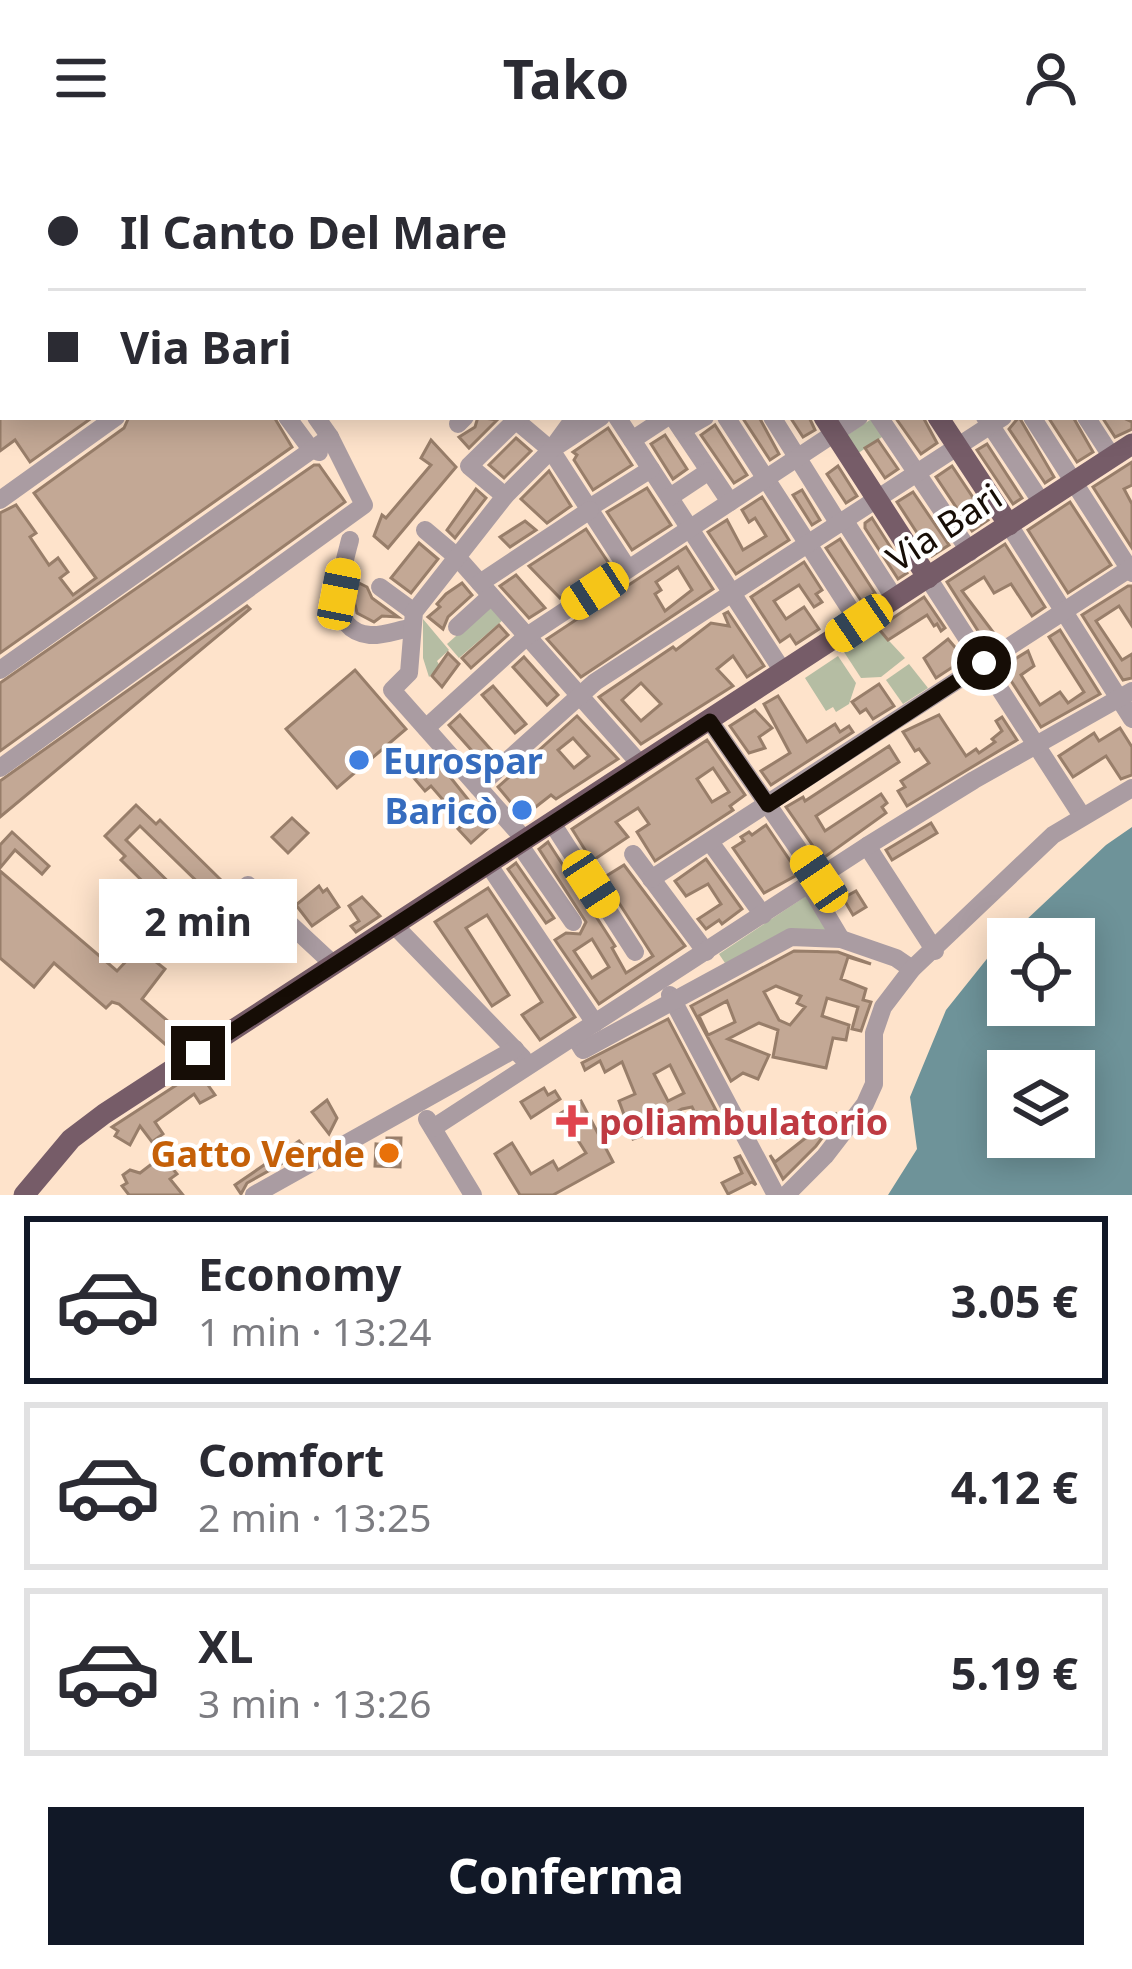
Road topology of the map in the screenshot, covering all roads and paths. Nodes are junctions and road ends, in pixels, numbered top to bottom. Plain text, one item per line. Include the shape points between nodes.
1 (112, 420) edge
2 (289, 420) edge
3 (512, 420) edge
4 (516, 420) edge
5 (573, 420) edge
6 (596, 420) edge
7 (619, 420) edge
8 (728, 420) edge
9 (774, 420) edge
10 (881, 420) edge
11 (940, 420) edge
12 (993, 420) edge
13 (1034, 420) edge
14 (1088, 420) edge
15 (674, 422) edge
16 (829, 425) edge
17 (330, 427) edge
18 (632, 440) junction
19 (1132, 444) edge
20 (957, 447) junction
21 (310, 448) junction
22 (551, 450) junction
23 (340, 456) junction
24 (797, 457) junction
25 (1112, 457) junction
26 (651, 469) junction
27 (709, 471) junction
28 (916, 473) junction
29 (766, 478) junction
30 (1075, 482) junction
31 (505, 496) junction
32 (670, 497) junction
33 (877, 499) junction
34 (0, 500) edge
35 (730, 502) junction
36 (1042, 503) junction
37 (590, 509) junction
38 (841, 522) junction
39 (1009, 525) junction
40 (691, 528) junction
41 (425, 530) dead end
42 (350, 540) dead end
43 (807, 544) junction
44 (970, 552) junction
45 (457, 556) junction
46 (628, 569) junction
47 (1131, 570) edge
48 (928, 578) junction
49 (380, 586) dead end
50 (486, 589) junction
51 (733, 592) junction
52 (896, 599) junction
53 (1064, 611) junction
54 (412, 620) junction
55 (859, 623) junction
56 (457, 627) dead end
57 (527, 636) junction
58 (984, 663) junction
59 (0, 670) edge
60 (784, 673) junction
61 (1126, 695) edge
62 (580, 696) junction
63 (1132, 719) edge
64 (710, 721) junction
65 (426, 728) junction
66 (1038, 746) junction
67 (641, 765) junction
68 (0, 768) edge
69 (478, 787) junction
70 (1132, 788) edge
71 (768, 805) junction
72 (1082, 816) junction
73 (552, 823) junction
74 (714, 840) junction
75 (522, 842) junction
76 (867, 847) junction
77 (634, 854) dead end
78 (488, 864) junction
79 (652, 879) junction
80 (814, 882) junction
81 (248, 885) dead end
82 (766, 913) junction
83 (573, 922) dead end
84 (394, 925) junction
85 (841, 939) junction
86 (935, 951) junction
87 (635, 952) dead end
88 (706, 952) junction
89 (333, 964) junction
90 (912, 969) junction
91 (662, 980) junction
92 (674, 1001) junction
93 (625, 1017) junction
94 (595, 1023) junction
95 (575, 1036) junction
96 (514, 1048) junction
97 (485, 1066) junction
98 (530, 1066) junction
99 (498, 1087) junction
100 (417, 1105) junction
101 (382, 1125) junction
102 (435, 1133) junction
103 (24, 1195) edge
104 (254, 1195) edge
105 (473, 1195) edge
106 (776, 1195) edge
107 (786, 1195) edge

1 - 34 street
2 - 21 street
3 - 31 street via 469,466
4 - 22 street
5 - 22 street
6 - 22 street
7 - 18 street
8 - 29 street
9 - 24 street
10 - 28 street
11 - 20 main road
12 - 20 street
12 - 36 street
13 - 30 street
14 - 25 street
15 - 18 street
15 - 27 street
16 - 24 street
16 - 33 main road
17 - 21 street
17 - 23 street via 342,436
18 - 26 street
19 - 25 main road, Via Bari
20 - 28 street
20 - 39 main road
21 - 23 street
21 - 59 street
22 - 31 street
22 - 37 street
23 - 68 street via 364,505
24 - 29 street
24 - 38 street
25 - 30 main road, Via Bari
26 - 32 street
26 - 37 street
27 - 32 street
27 - 35 street
28 - 33 street
28 - 44 street
29 - 35 street
29 - 43 street
30 - 36 main road, Via Bari
30 - 47 street
31 - 45 street
32 - 40 street
33 - 38 street
33 - 48 main road
35 - 40 street
36 - 39 main road, Via Bari
37 - 46 street
37 - 50 street
38 - 43 street
38 - 52 street
39 - 44 main road, Via Bari
39 - 53 street
40 - 46 street
40 - 51 street
41 - 45 street
42 - 54 street via 339,594 343,616 370,634
43 - 51 street
43 - 55 street
44 - 48 main road, Via Bari
45 - 50 street
45 - 54 street
46 - 57 street
47 - 53 street
48 - 52 main road, Via Bari
48 - 58 street
49 - 54 street
50 - 56 street
50 - 57 street
51 - 60 street
51 - 62 street
52 - 55 main road, Via Bari
53 - 58 street
53 - 61 street
54 - 65 street via 410,673 392,690
55 - 60 main road, Via Bari
57 - 62 street
57 - 65 street
58 - 66 street
58 - 71 street
60 - 64 main road, Via Bari
61 - 63 street
61 - 66 street
62 - 67 street
62 - 69 street
64 - 67 main road, Via Bari
64 - 71 street
65 - 69 street
66 - 72 street
66 - 76 street
67 - 73 main road, Via Bari
69 - 75 street
70 - 72 street
71 - 74 street
71 - 80 street
72 - 86 street via 1028,856
73 - 75 main road, Via Bari
73 - 87 street
74 - 79 street
74 - 82 street
75 - 78 main road, Via Bari
75 - 83 street
76 - 80 street
76 - 86 street
77 - 79 street
78 - 84 main road, Via Bari
78 - 94 street
79 - 88 street
80 - 82 street
80 - 85 street
81 - 89 street
82 - 88 street
84 - 89 main road, Via Bari
84 - 96 street
85 - 90 street
85 - 92 street via 791,937
86 - 90 street
88 - 91 street
89 - 103 main road, Via Bari via 104,1114
90 - 107 street via 874,1033 874,1084 865,1104
91 - 92 street
91 - 93 street
92 - 93 street
92 - 106 street
93 - 94 street
93 - 95 street via 584,1050
94 - 95 street
95 - 98 street
96 - 97 street
96 - 98 street
97 - 99 street
97 - 100 street
98 - 99 street
99 - 102 street
100 - 101 street
100 - 102 street
101 - 102 street
101 - 104 street
102 - 105 street

